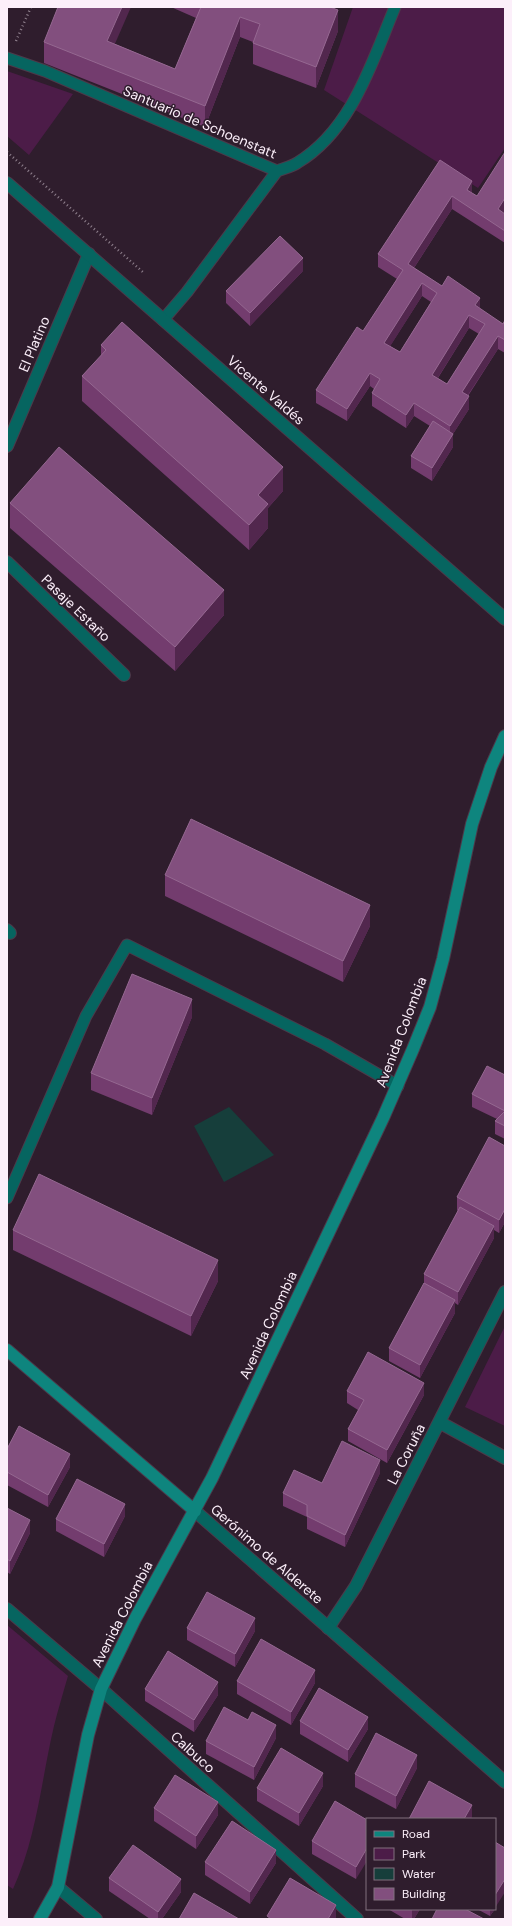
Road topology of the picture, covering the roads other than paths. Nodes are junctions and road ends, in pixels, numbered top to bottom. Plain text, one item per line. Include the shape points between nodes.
1 (395, 7) edge
2 (8, 58) edge
3 (277, 171) junction
4 (7, 183) edge
5 (89, 254) junction
6 (164, 320) junction
7 (7, 446) edge
8 (7, 562) edge
9 (505, 620) edge
10 (124, 675) dead end
11 (505, 736) edge
12 (398, 1086) junction
13 (7, 1198) edge
14 (505, 1292) edge
15 (7, 1350) edge
16 (439, 1422) junction
17 (505, 1458) edge
18 (195, 1511) junction
19 (7, 1610) edge
20 (328, 1628) junction
21 (101, 1689) junction
22 (505, 1782) edge
23 (58, 1887) junction
24 (40, 1919) edge
25 (96, 1919) edge
26 (357, 1919) edge

1 - 3 lane, Santuario de Schoenstatt via 362,88 335,128 315,151 296,164
2 - 3 lane, Santuario de Schoenstatt via 45,71
3 - 6 lane
4 - 5 street, Vicente Valdés
5 - 6 street, Vicente Valdés
5 - 7 street, El Platino
6 - 9 street, Vicente Valdés
8 - 10 street, Pasaje Estaño
11 - 12 main road, Avenida Colombia via 491,767 472,824 430,1007
12 - 13 lane via 325,1044 128,944 86,1016
12 - 18 main road, Avenida Colombia
14 - 16 street, La Coruña
15 - 18 main road, Gerónimo de Alderete
16 - 17 street
16 - 20 street, La Coruña via 356,1586
18 - 20 street, Gerónimo de Alderete
18 - 21 main road, Avenida Colombia via 135,1619
19 - 21 street, Calbuco
20 - 22 street, Gerónimo de Alderete
21 - 23 main road, Avenida Colombia via 88,1735
21 - 26 street, Calbuco
23 - 24 main road, Avenida Colombia
23 - 25 street

